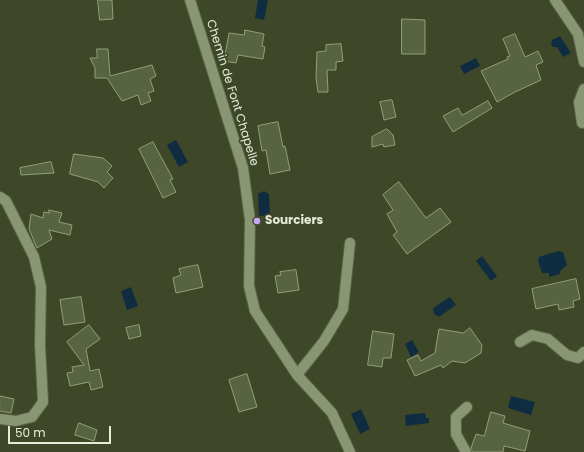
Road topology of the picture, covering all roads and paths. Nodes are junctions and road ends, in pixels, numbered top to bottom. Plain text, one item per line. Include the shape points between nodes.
1 (190, 0) edge
2 (555, 0) edge
3 (584, 62) edge
4 (584, 89) edge
5 (582, 124) dead end
6 (0, 197) edge
7 (350, 243) dead end
8 (520, 342) dead end
9 (584, 352) edge
10 (297, 375) junction
11 (467, 408) dead end
12 (0, 419) edge
13 (350, 452) edge
14 (466, 452) edge

1 - 10 street, Chemin de Font Chapelle via 243,168 250,220 250,286 255,311
2 - 3 street via 578,34
4 - 5 street via 579,102
6 - 12 street via 6,201 23,233 36,265 41,288 43,402 32,417 16,421
7 - 10 street via 343,309 324,341
8 - 9 street via 532,335 548,338 567,355 578,358
10 - 13 street, Chemin de Font Chapelle via 332,413
11 - 14 street via 456,417 456,434

